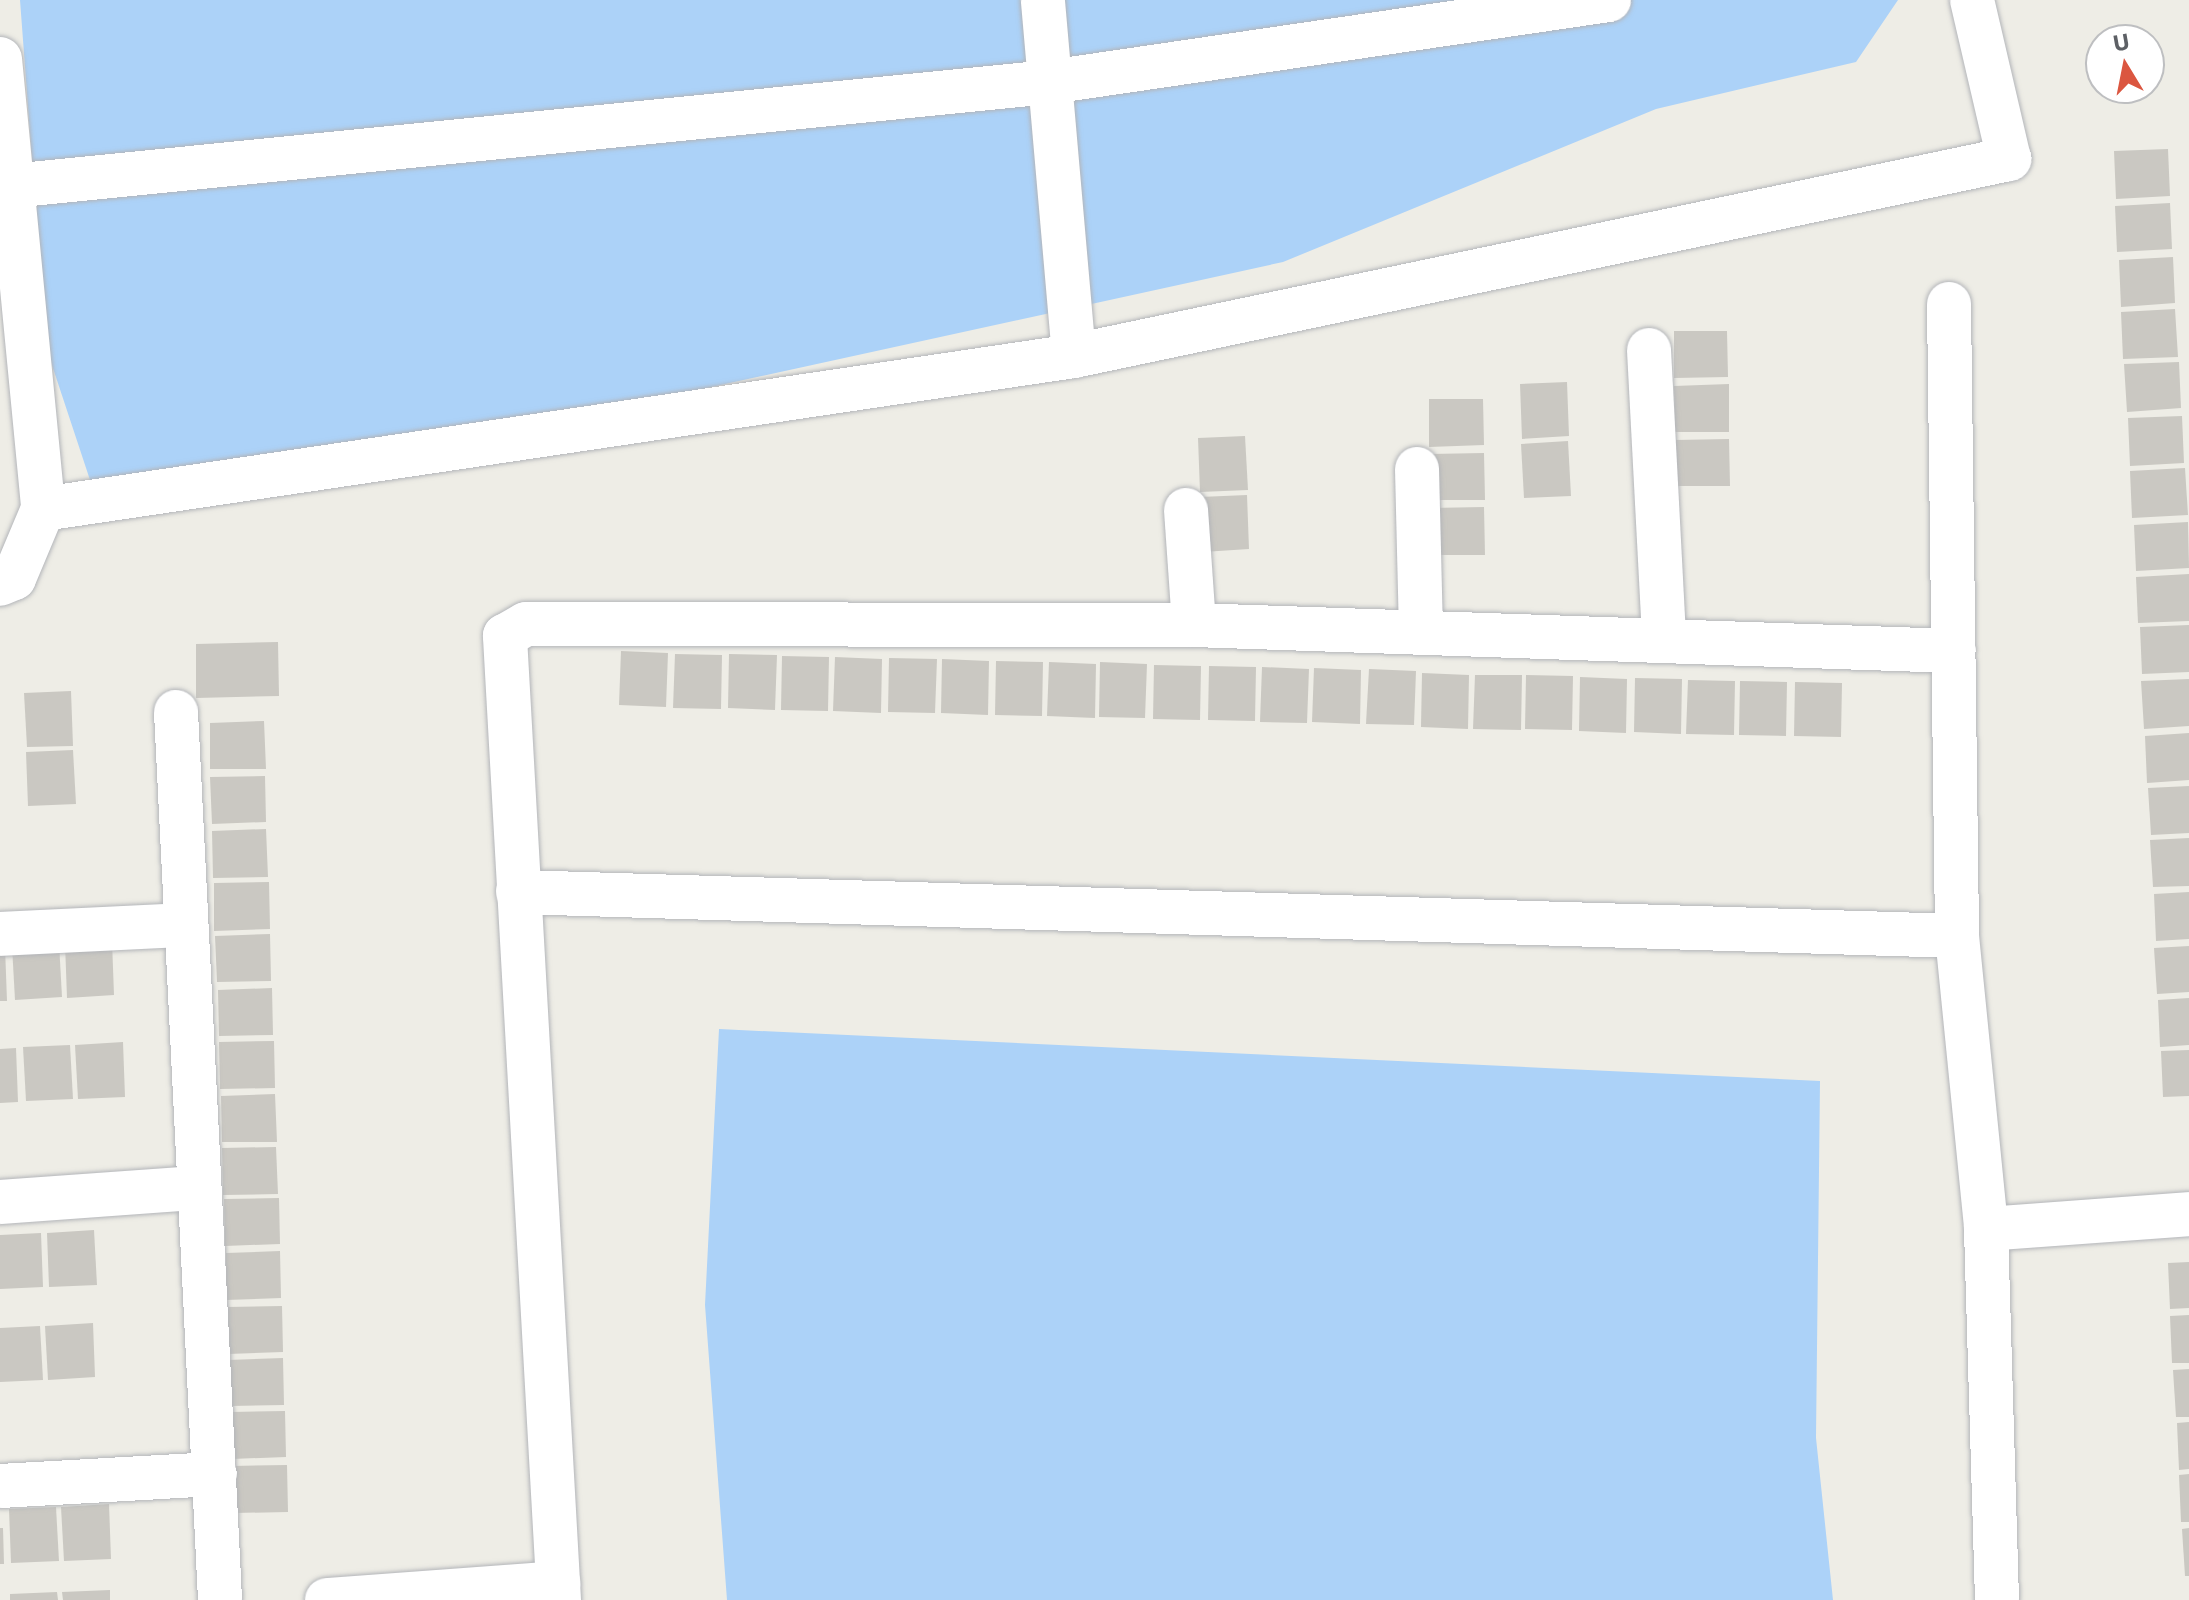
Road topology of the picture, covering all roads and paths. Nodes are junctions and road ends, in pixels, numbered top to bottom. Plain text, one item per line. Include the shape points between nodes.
1 (1043, 0) edge
2 (1609, 0) edge
3 (1972, 0) edge
4 (0, 59) edge
5 (1050, 82) junction
6 (11, 186) junction
7 (1949, 304) dead end
8 (1649, 350) dead end
9 (1074, 356) junction
10 (1417, 469) dead end
11 (43, 509) junction
12 (1186, 510) dead end
13 (0, 584) edge
14 (1194, 625) junction
15 (1421, 631) junction
16 (1664, 639) junction
17 (1954, 651) junction
18 (176, 712) dead end
19 (518, 892) junction
20 (185, 925) junction
21 (0, 934) edge
22 (1957, 936) junction
23 (196, 1188) junction
24 (0, 1202) edge
25 (2189, 1214) edge
26 (1986, 1229) junction
27 (215, 1474) junction
28 (0, 1486) edge
29 (559, 1592) edge
30 (220, 1600) edge
31 (327, 1600) edge
32 (1997, 1600) edge

1 - 5 street
2 - 5 street
3 - 9 street via 2009,159
4 - 6 street
5 - 6 street
5 - 9 street
6 - 11 street
7 - 17 street
8 - 16 street
9 - 11 street
10 - 15 street
11 - 13 street via 14,578
12 - 14 street
14 - 15 street
14 - 19 street via 526,624 505,636 501,652
15 - 16 street
16 - 17 street
17 - 22 street
18 - 20 street
19 - 22 street
19 - 29 street
20 - 21 street
20 - 23 street
22 - 26 street
23 - 24 street
23 - 27 street
25 - 26 street
26 - 32 street
27 - 28 street
27 - 30 street
29 - 31 street

